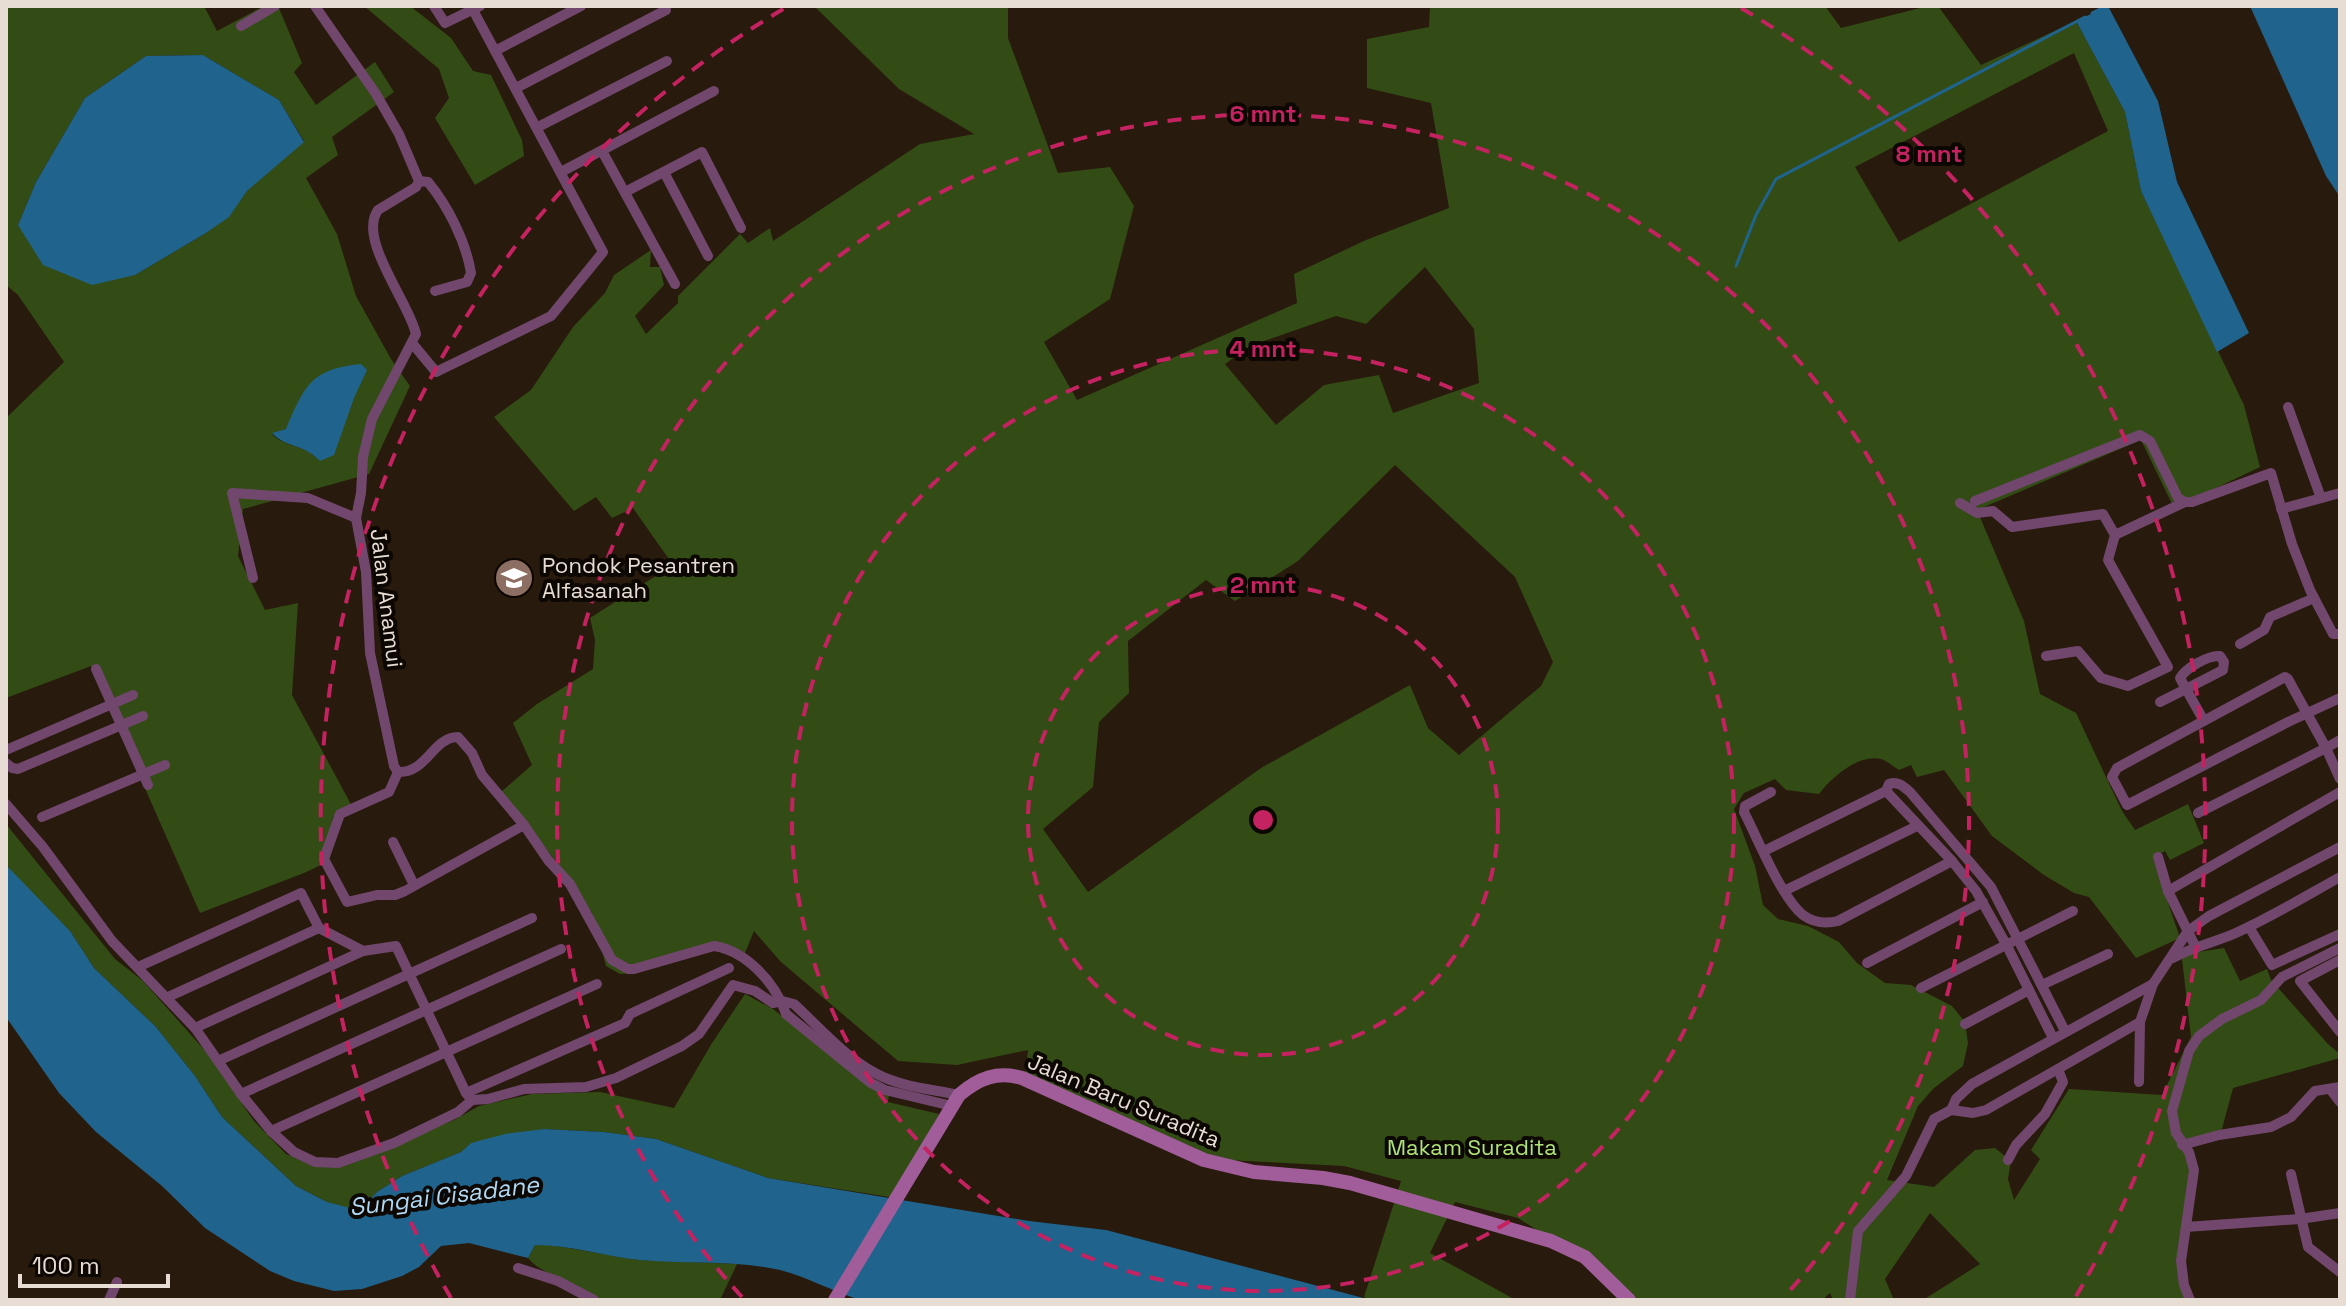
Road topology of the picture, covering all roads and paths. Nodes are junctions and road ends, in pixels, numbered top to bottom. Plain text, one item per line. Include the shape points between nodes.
1 (275, 6) edge
2 (315, 6) edge
3 (434, 6) edge
4 (581, 6) edge
5 (477, 8) edge
6 (666, 10) dead end
7 (241, 26) dead end
8 (495, 51) junction
9 (667, 61) dead end
10 (516, 88) junction
11 (714, 91) dead end
12 (538, 127) junction
13 (602, 151) junction
14 (561, 172) junction
15 (664, 172) junction
16 (419, 181) junction
17 (625, 192) junction
18 (741, 228) dead end
19 (708, 256) dead end
20 (675, 284) dead end
21 (435, 291) dead end
22 (412, 343) junction
23 (2288, 407) dead end
24 (2340, 493) edge
25 (2321, 498) junction
26 (1975, 501) dead end
27 (2185, 502) junction
28 (1960, 503) dead end
29 (2281, 509) junction
30 (356, 518) junction
31 (2115, 535) junction
32 (253, 578) dead end
33 (2314, 598) junction
34 (2340, 634) edge
35 (2240, 644) dead end
36 (2046, 656) dead end
37 (96, 669) dead end
38 (133, 695) dead end
39 (2340, 698) edge
40 (2160, 702) dead end
41 (112, 704) junction
42 (2307, 712) junction
43 (143, 716) dead end
44 (2204, 721) junction
45 (121, 725) junction
46 (2340, 740) edge
47 (2326, 748) junction
48 (6, 750) edge
49 (6, 763) edge
50 (165, 765) dead end
51 (398, 772) junction
52 (146, 779) junction
53 (2340, 779) edge
54 (1886, 791) junction
55 (1771, 792) dead end
56 (2340, 792) edge
57 (6, 804) edge
58 (2198, 813) dead end
59 (42, 817) dead end
60 (524, 825) junction
61 (1917, 826) junction
62 (393, 842) dead end
63 (2340, 847) edge
64 (1764, 851) junction
65 (2158, 857) dead end
66 (1952, 861) junction
67 (2340, 877) edge
68 (414, 885) junction
69 (1784, 891) junction
70 (2168, 891) junction
71 (1983, 902) junction
72 (2073, 911) dead end
73 (532, 918) dead end
74 (2249, 927) junction
75 (319, 928) junction
76 (2188, 931) junction
77 (2340, 934) edge
78 (2018, 938) junction
79 (2006, 944) junction
80 (2196, 948) junction
81 (2340, 948) edge
82 (561, 949) dead end
83 (363, 951) junction
84 (2108, 954) dead end
85 (2340, 960) edge
86 (2168, 962) junction
87 (1867, 963) dead end
88 (138, 967) junction
89 (729, 968) dead end
90 (409, 974) junction
91 (597, 984) dead end
92 (2153, 984) junction
93 (2042, 985) junction
94 (1921, 988) dead end
95 (2029, 990) junction
96 (168, 997) junction
97 (782, 1001) junction
98 (2340, 1010) edge
99 (428, 1011) junction
100 (2329, 1016) junction
101 (2140, 1022) junction
102 (1965, 1024) dead end
103 (195, 1028) junction
104 (2065, 1031) junction
105 (2340, 1032) edge
106 (2053, 1038) junction
107 (447, 1051) junction
108 (218, 1061) junction
109 (2058, 1069) junction
110 (2139, 1082) dead end
111 (2335, 1088) edge
112 (241, 1094) junction
113 (469, 1097) junction
114 (2340, 1102) edge
115 (952, 1105) junction
116 (1951, 1110) junction
117 (271, 1131) junction
118 (2182, 1145) junction
119 (2008, 1160) dead end
120 (2291, 1174) dead end
121 (2340, 1213) edge
122 (2300, 1219) junction
123 (2186, 1227) junction
124 (518, 1268) dead end
125 (2340, 1272) edge
126 (117, 1282) dead end
127 (109, 1300) edge
128 (594, 1300) edge
129 (835, 1300) edge
130 (1629, 1300) edge
131 (1850, 1300) edge
132 (2190, 1300) edge

1 - 7 street
2 - 16 street via 391,121
3 - 5 street via 445,23
4 - 8 street
5 - 8 street
6 - 10 street
8 - 10 street
9 - 12 street
10 - 12 street
11 - 13 street
12 - 14 street
13 - 14 street
13 - 17 street
14 - 22 street via 603,252 551,316 436,372
15 - 17 street
15 - 18 street via 702,152
15 - 19 street
16 - 21 street via 438,193 471,273 467,282
16 - 22 street via 378,210 371,228 389,278 413,319
17 - 20 street
22 - 30 street, Jalan Anamui via 372,419
23 - 25 street
24 - 25 street
25 - 29 street
26 - 27 street via 2140,435 2150,441 2178,498
27 - 29 street via 2271,473
27 - 31 street
28 - 31 street via 1977,513 1993,511 2012,527 2103,514
29 - 33 street
30 - 32 street via 308,498 232,493
30 - 51 street, Jalan Anamui via 366,572 370,653
31 - 36 street via 2108,560 2168,667 2128,686 2101,678 2078,651
33 - 34 street via 2333,634
33 - 35 street via 2270,617 2264,630
37 - 41 street
38 - 41 street
39 - 42 street
40 - 44 street via 2186,689
41 - 45 street
41 - 48 street
42 - 44 street via 2285,677
42 - 44 street via 2127,805 2112,777 2117,768
42 - 47 street
43 - 45 street
45 - 49 street via 18,769
45 - 52 street
46 - 47 street
47 - 53 street
47 - 58 street
50 - 52 street
51 - 60 street via 420,766 445,740 458,737
51 - 68 street via 389,792 340,814 324,859 349,902 395,895
52 - 59 street
54 - 61 street
54 - 64 street
54 - 78 street via 1895,782 1910,792 1985,880
55 - 64 street via 1744,809
56 - 70 street
57 - 88 street
60 - 68 street
60 - 97 street via 570,884 617,964 634,969 714,946 728,948 752,964
61 - 66 street
61 - 69 street
62 - 68 street
63 - 76 street
64 - 69 street
65 - 70 street
66 - 69 street via 1829,923 1802,914
66 - 71 street
67 - 74 street
70 - 76 street
71 - 79 street
71 - 87 street
72 - 78 street
73 - 90 street
74 - 77 street via 2272,965
74 - 80 street
75 - 83 street
75 - 88 street via 301,893
75 - 96 street
76 - 80 street
76 - 86 street
78 - 79 street
78 - 93 street
79 - 94 street
79 - 95 street
80 - 86 street
81 - 118 street via 2282,977 2261,1000 2199,1036 2173,1101
82 - 99 street
83 - 90 street via 396,946
83 - 103 street
84 - 93 street
85 - 100 street via 2300,981
86 - 92 street
88 - 96 street
89 - 113 street
90 - 99 street
90 - 108 street
91 - 107 street
92 - 101 street
92 - 104 street
93 - 104 street
95 - 102 street
95 - 106 street
96 - 103 street
97 - 113 street via 773,1003 733,985 699,1034 616,1078 586,1087
97 - 115 street via 794,1004 875,1074
98 - 100 street
99 - 107 street
99 - 112 street
100 - 105 street
101 - 109 street
101 - 110 street
103 - 108 street
104 - 106 street
106 - 116 street via 1972,1084
107 - 113 street
107 - 117 street
108 - 112 street
109 - 116 street via 1986,1110
109 - 119 street via 2063,1082
111 - 114 street
111 - 118 street via 2315,1091 2291,1117 2271,1127
112 - 117 street
113 - 117 street via 458,1112 338,1163 315,1162 294,1152
115 - 129 main road, Jalan Baru Suradita
115 - 130 main road, Jalan Baru Suradita via 988,1076 1022,1078 1204,1160 1254,1172 1350,1183 1551,1241 1585,1257
116 - 131 street via 1934,1119 1906,1176 1858,1231
118 - 123 street via 2194,1170
120 - 122 street
121 - 122 street
122 - 123 street
122 - 125 street via 2310,1251
123 - 132 street via 2181,1261
124 - 128 street
126 - 127 street

